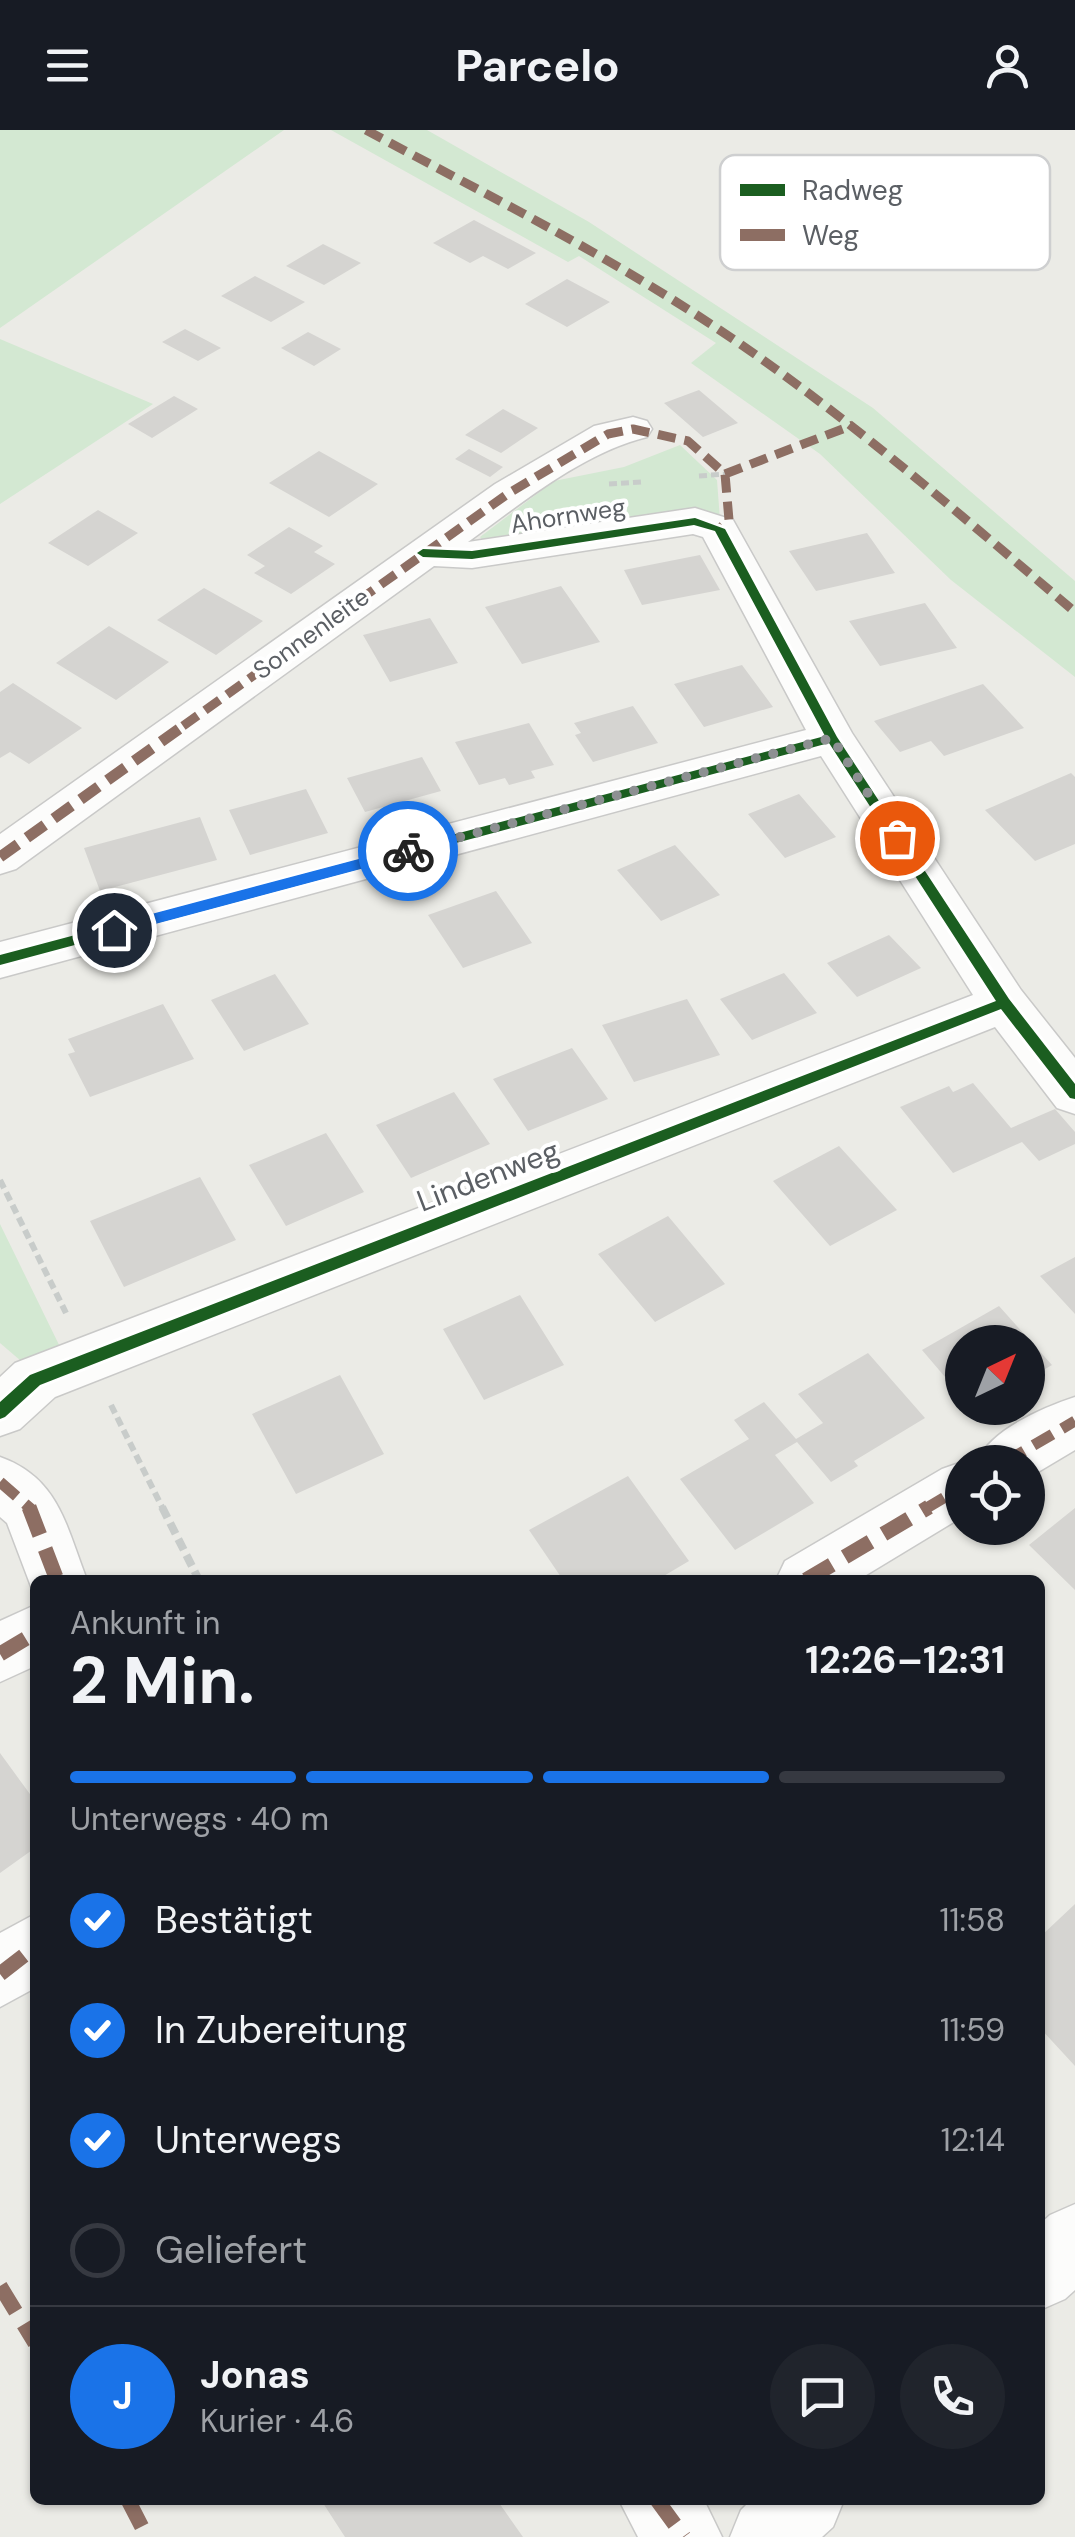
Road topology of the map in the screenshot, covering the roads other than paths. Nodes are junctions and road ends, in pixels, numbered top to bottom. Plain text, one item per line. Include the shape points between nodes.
1 (633, 429) dead end
2 (423, 553) junction
3 (832, 738) junction
4 (0, 857) edge
5 (0, 960) edge
6 (1004, 1004) junction
7 (1075, 1094) edge
8 (0, 1412) edge
9 (1075, 1421) edge
10 (1034, 1445) edge
11 (0, 1482) edge
12 (945, 1498) edge
13 (55, 1575) edge
14 (814, 1575) edge
15 (30, 1637) edge
16 (0, 1654) edge
17 (30, 1951) edge
18 (0, 1974) edge
19 (1075, 2240) edge
20 (1045, 2269) edge
21 (661, 2505) edge
22 (801, 2505) edge
23 (684, 2537) edge
24 (768, 2537) edge

1 - 2 street, Sonnenleite via 608,434 508,493
2 - 3 street, Ahornweg via 472,555 694,521 719,529
2 - 4 street, Sonnenleite
3 - 5 street
3 - 6 street
6 - 7 street
6 - 8 street, Lindenweg via 35,1380
9 - 10 street
11 - 13 street via 30,1508
12 - 14 street
15 - 16 street
17 - 18 street
19 - 20 street
21 - 23 street
22 - 24 street

